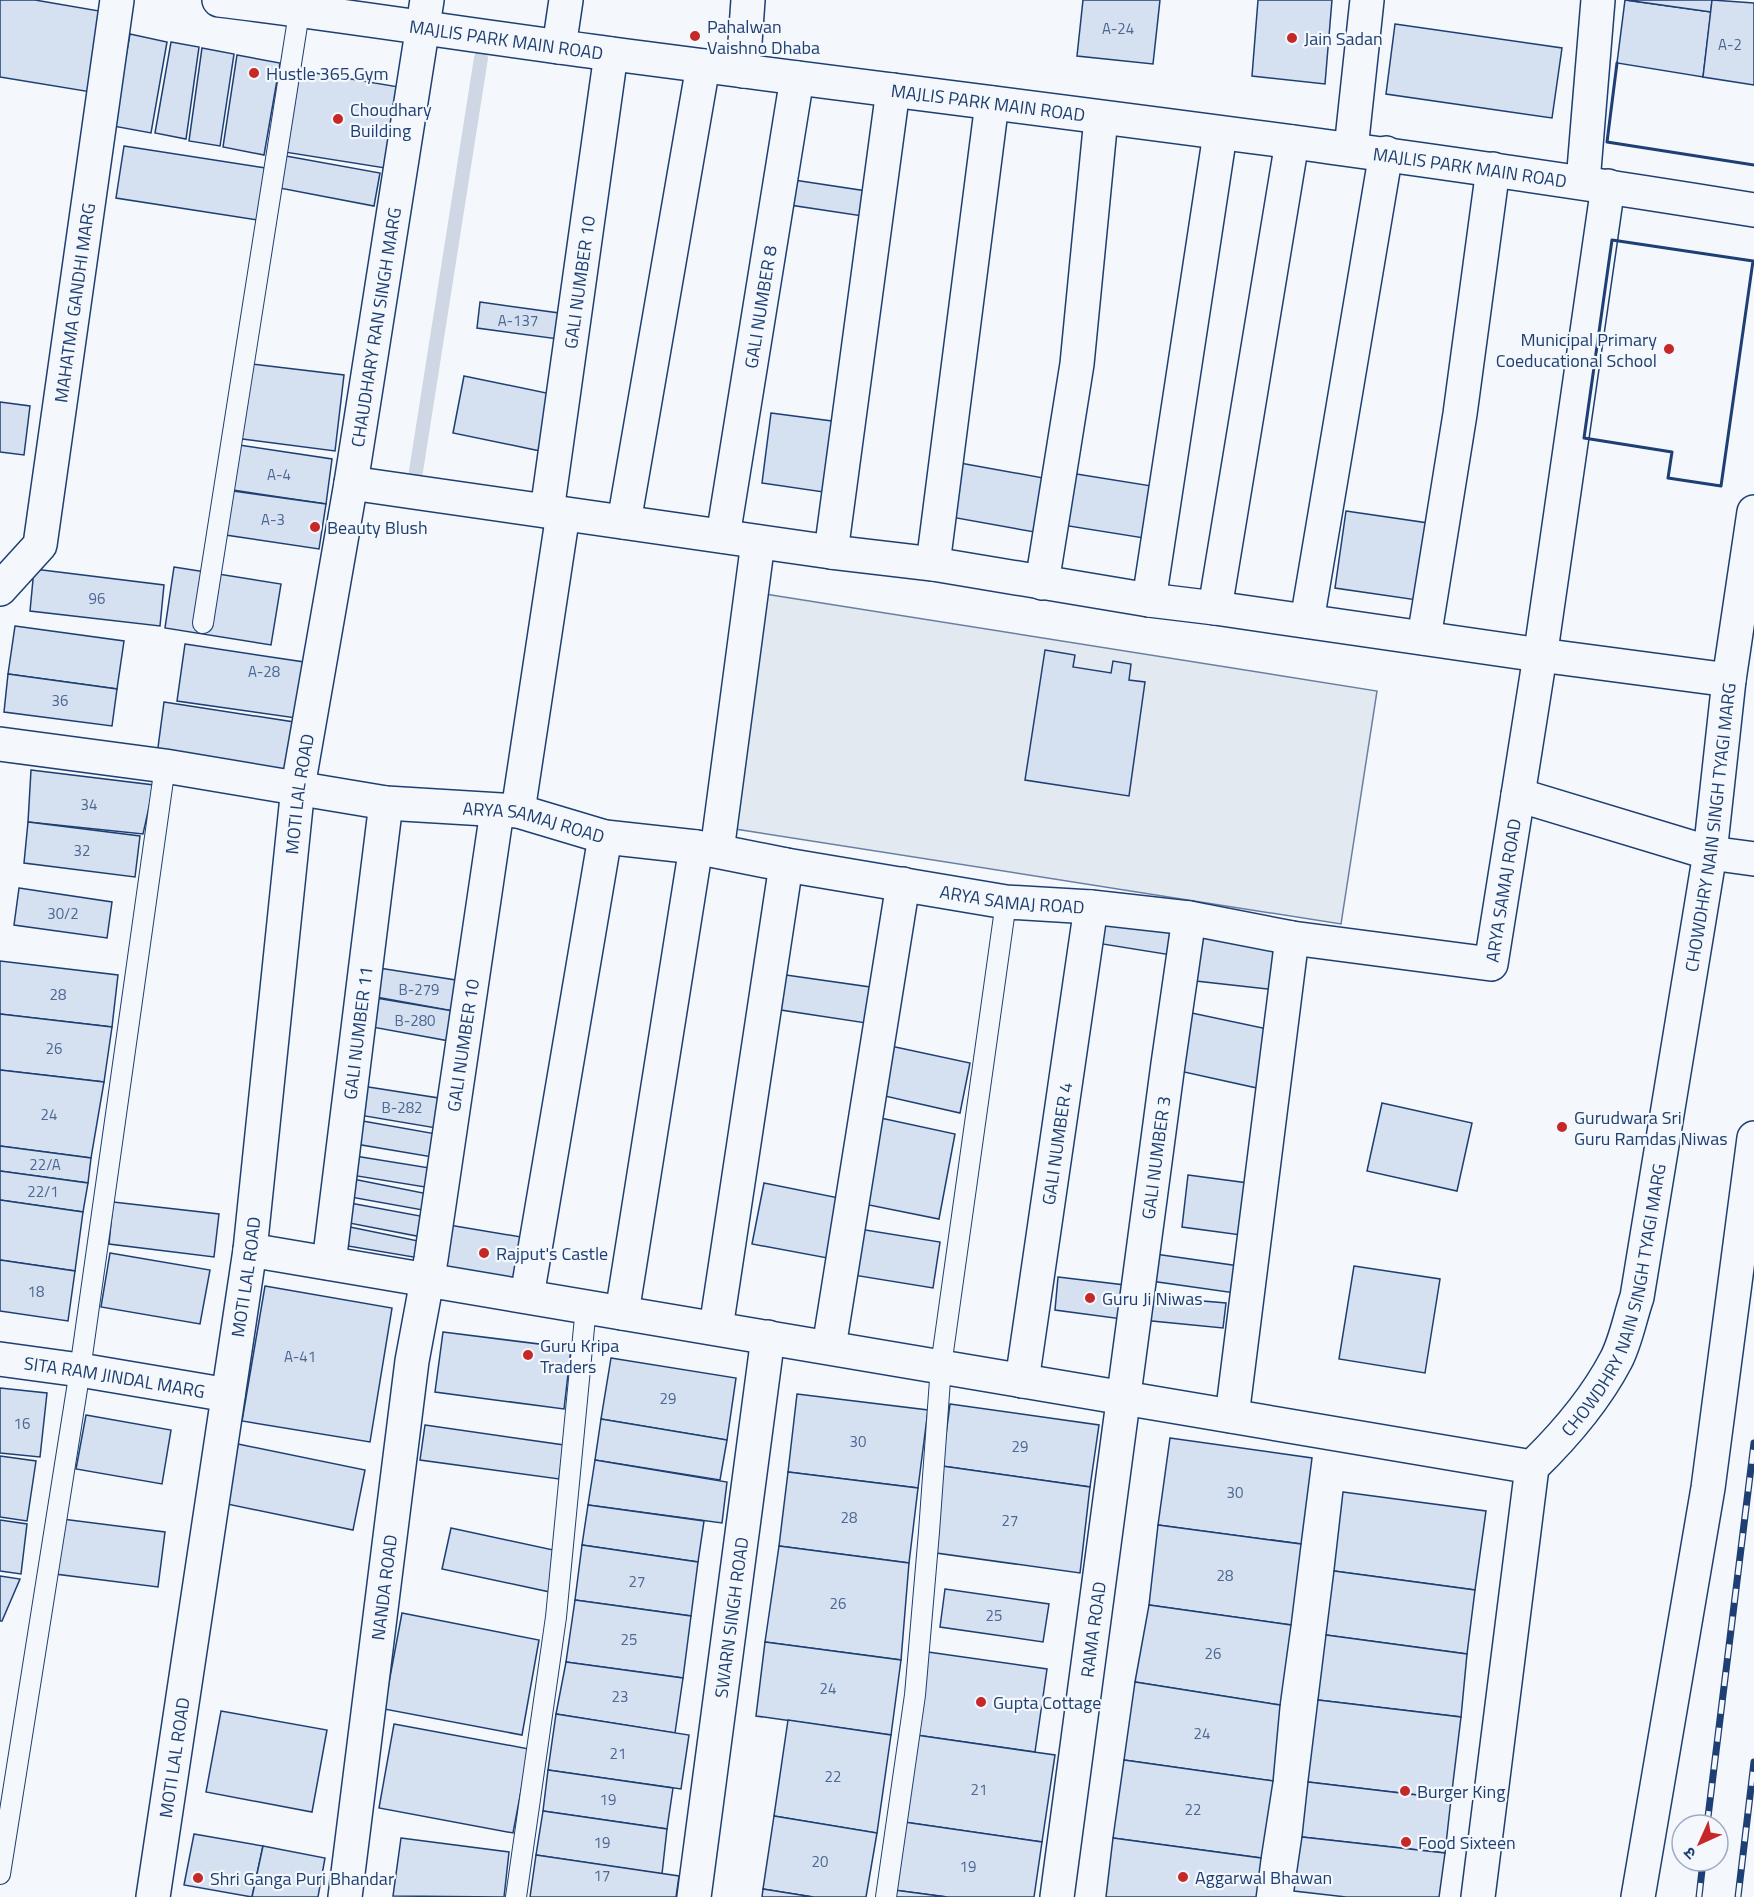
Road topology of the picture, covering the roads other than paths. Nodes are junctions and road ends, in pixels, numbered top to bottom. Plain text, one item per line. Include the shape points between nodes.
1 (117, 0) edge
2 (219, 0) edge
3 (566, 0) edge
4 (748, 0) edge
5 (1367, 0) edge
6 (1598, 0) edge
7 (300, 5) edge
8 (425, 14) edge
9 (560, 47) junction
10 (611, 54) junction
11 (703, 66) junction
12 (743, 71) junction
13 (797, 78) junction
14 (893, 90) junction
15 (992, 103) junction
16 (1101, 118) junction
17 (1220, 134) junction
18 (1292, 142) junction
19 (1351, 149) junction
20 (1386, 153) junction
21 (1493, 169) junction
22 (1595, 184) junction
23 (1754, 210) edge
24 (351, 483) junction
25 (555, 512) junction
26 (1754, 512) edge
27 (624, 522) junction
28 (723, 536) junction
29 (758, 542) junction
30 (831, 552) junction
31 (933, 564) junction
32 (1042, 583) junction
33 (0, 589) edge
34 (1149, 600) junction
35 (1215, 608) junction
36 (1307, 621) junction
37 (203, 623) dead end
38 (1424, 638) junction
39 (1540, 655) junction
40 (321, 656) joint
41 (1729, 680) junction
42 (0, 744) edge
43 (165, 766) junction
44 (298, 787) junction
45 (1518, 795) junction
46 (386, 803) junction
47 (508, 811) junction
48 (605, 837) junction
49 (706, 849) junction
50 (1710, 853) junction
51 (1754, 859) edge
52 (786, 865) junction
53 (903, 884) junction
54 (1006, 902) junction
55 (1091, 907) junction
56 (1189, 918) junction
57 (1292, 938) junction
58 (1754, 1138) edge
59 (250, 1250) junction
60 (329, 1263) junction
61 (427, 1280) junction
62 (527, 1296) junction
63 (586, 1307) junction
64 (622, 1312) junction
65 (716, 1328) junction
66 (768, 1337) junction
67 (829, 1347) junction
68 (0, 1359) edge
69 (941, 1366) junction
70 (80, 1370) junction
71 (1022, 1380) junction
72 (228, 1395) junction
73 (1123, 1397) junction
74 (1232, 1416) junction
75 (1532, 1467) junction
76 (0, 1874) edge
77 (153, 1897) edge
78 (345, 1897) edge
79 (516, 1897) edge
80 (694, 1897) edge
81 (886, 1897) edge
82 (1058, 1897) edge
83 (1478, 1897) edge
84 (1638, 1897) edge

1 - 33 street, MAHATMA GANDHI MARG via 40,545
2 - 7 street, MAJLIS PARK MAIN ROAD
3 - 9 street
4 - 12 street
5 - 19 street
6 - 22 street, ARYA SAMAJ ROAD
7 - 8 street, MAJLIS PARK MAIN ROAD
7 - 37 lane
8 - 9 street, MAJLIS PARK MAIN ROAD
8 - 24 street, CHAUDHARY RAN SINGH MARG
9 - 10 street, MAJLIS PARK MAIN ROAD
10 - 11 street, MAJLIS PARK MAIN ROAD
10 - 25 street, GALI NUMBER 10
11 - 12 street, MAJLIS PARK MAIN ROAD
11 - 27 street
12 - 13 street, MAJLIS PARK MAIN ROAD
13 - 14 street, MAJLIS PARK MAIN ROAD
13 - 28 street, GALI NUMBER 8
14 - 15 street, MAJLIS PARK MAIN ROAD
14 - 30 street
15 - 16 street, MAJLIS PARK MAIN ROAD
15 - 31 street
16 - 17 street, MAJLIS PARK MAIN ROAD
16 - 32 street via 1077,364
17 - 18 street, MAJLIS PARK MAIN ROAD
17 - 34 street
18 - 19 street, MAJLIS PARK MAIN ROAD
18 - 35 street
19 - 20 street, MAJLIS PARK MAIN ROAD
20 - 21 street, MAJLIS PARK MAIN ROAD
20 - 36 street
21 - 22 street, MAJLIS PARK MAIN ROAD
21 - 38 street via 1460,414
22 - 23 street, MAJLIS PARK MAIN ROAD
22 - 39 street, ARYA SAMAJ ROAD
24 - 25 street
24 - 40 street, CHAUDHARY RAN SINGH MARG
25 - 27 street
25 - 47 street, GALI NUMBER 10
26 - 41 street, CHOWDHRY NAIN SINGH TYAGI MARG
27 - 28 street
28 - 29 street
29 - 30 street
29 - 49 street
30 - 31 street
31 - 32 street
32 - 34 street
34 - 35 street
35 - 36 street
36 - 38 street
38 - 39 street
39 - 41 street
39 - 45 street, ARYA SAMAJ ROAD
40 - 44 street, MOTI LAL ROAD
41 - 50 street, CHOWDHRY NAIN SINGH TYAGI MARG
42 - 43 street, ARYA SAMAJ ROAD
43 - 44 street, ARYA SAMAJ ROAD
43 - 70 lane
44 - 46 street, ARYA SAMAJ ROAD
44 - 59 street, MOTI LAL ROAD
45 - 50 street
45 - 57 street, ARYA SAMAJ ROAD via 1491,964
46 - 47 street, ARYA SAMAJ ROAD
46 - 60 street, GALI NUMBER 11
47 - 48 street, ARYA SAMAJ ROAD
47 - 61 street, GALI NUMBER 10
48 - 49 street, ARYA SAMAJ ROAD
48 - 62 street
49 - 52 street, ARYA SAMAJ ROAD
49 - 64 street
50 - 51 street
50 - 75 street, CHOWDHRY NAIN SINGH TYAGI MARG via 1637,1297 1617,1359 1560,1440
52 - 53 street, ARYA SAMAJ ROAD
52 - 65 street
53 - 54 street, ARYA SAMAJ ROAD
53 - 67 street
54 - 55 street, ARYA SAMAJ ROAD
54 - 69 lane
55 - 56 street, ARYA SAMAJ ROAD
55 - 71 street, GALI NUMBER 4
56 - 57 street, ARYA SAMAJ ROAD
56 - 73 street, GALI NUMBER 3
57 - 74 street
58 - 84 street via 1708,1488
59 - 60 street
59 - 72 street, MOTI LAL ROAD
60 - 61 street
61 - 62 street
61 - 78 street, NANDA ROAD via 412,1360
62 - 63 street
63 - 64 street
63 - 79 lane via 556,1617
64 - 65 street
65 - 66 street
66 - 67 street
66 - 80 street, SWARN SINGH ROAD
67 - 69 street
68 - 70 street, SITA RAM JINDAL MARG
69 - 71 street
69 - 81 lane via 915,1695
70 - 72 street, SITA RAM JINDAL MARG
70 - 76 lane
71 - 73 street
72 - 77 street, MOTI LAL ROAD
73 - 74 street
73 - 82 street, RAMA ROAD
74 - 75 street
75 - 83 street

